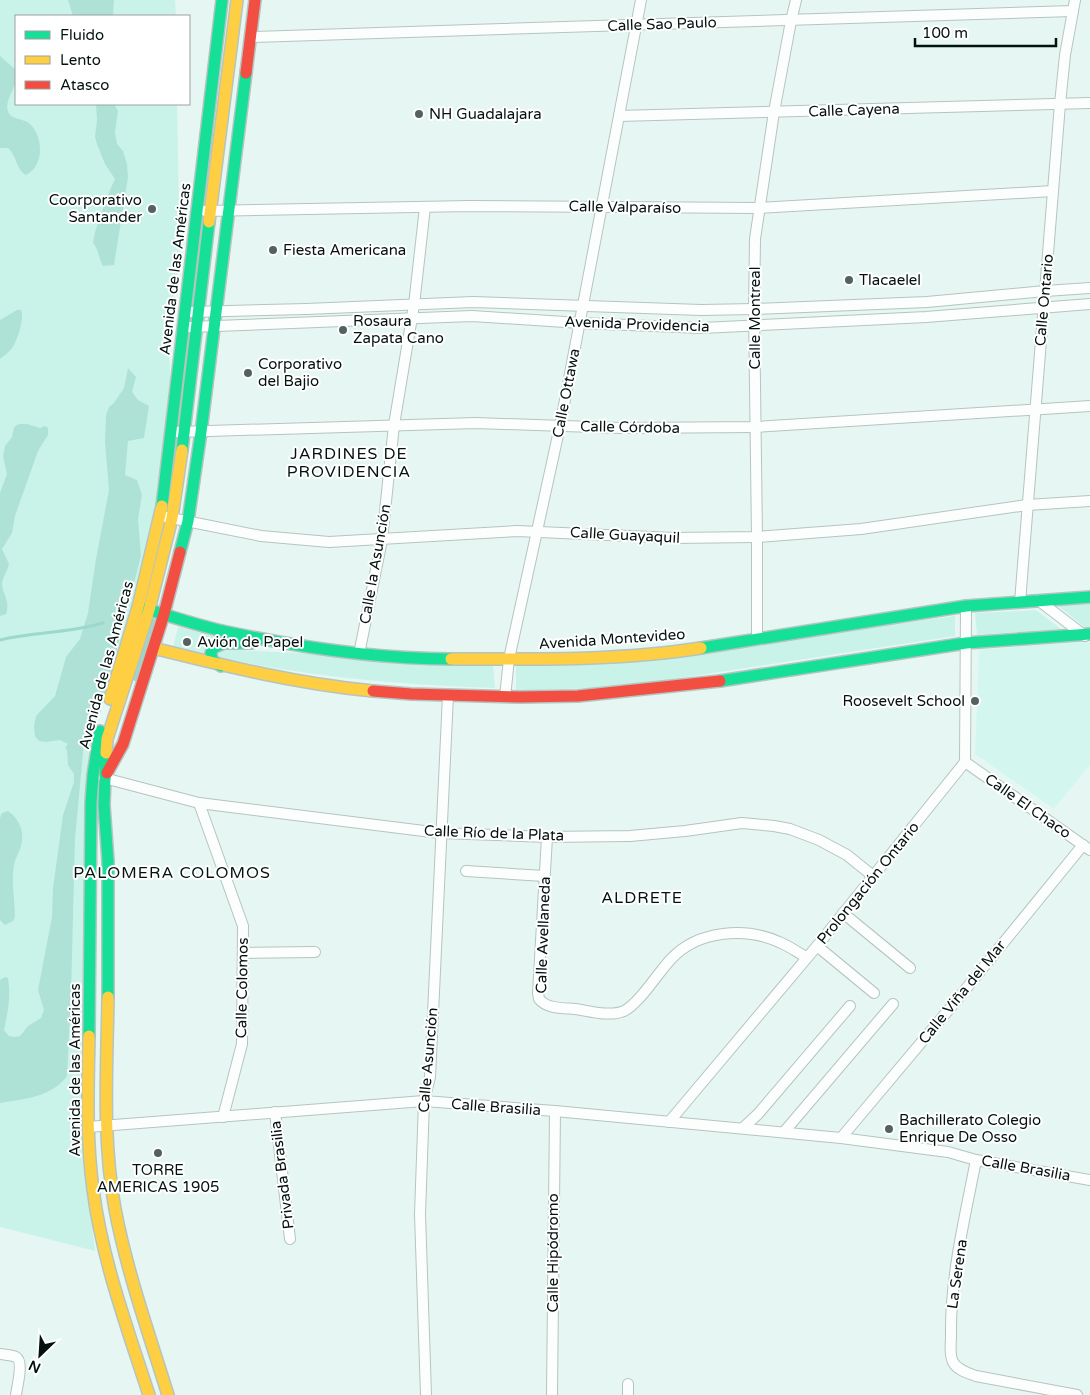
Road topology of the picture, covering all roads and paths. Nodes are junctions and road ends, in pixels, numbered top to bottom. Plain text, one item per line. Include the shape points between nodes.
1 (222, 0) edge
2 (237, 0) edge
3 (255, 0) edge
4 (641, 0) edge
5 (796, 0) edge
6 (1075, 0) edge
7 (1073, 11) junction
8 (791, 21) junction
9 (636, 24) junction
10 (251, 37) junction
11 (1090, 103) edge
12 (1060, 104) junction
13 (774, 112) junction
14 (619, 116) junction
15 (1054, 191) junction
16 (425, 207) junction
17 (602, 207) junction
18 (759, 208) junction
19 (197, 211) junction
20 (210, 211) junction
21 (228, 211) junction
22 (1090, 288) edge
23 (1045, 291) junction
24 (1090, 304) edge
25 (414, 305) junction
26 (583, 306) junction
27 (1044, 307) junction
28 (754, 309) junction
29 (216, 311) junction
30 (186, 312) junction
31 (198, 312) junction
32 (412, 319) junction
33 (580, 323) junction
34 (214, 326) junction
35 (754, 326) junction
36 (190, 327) junction
37 (1090, 406) edge
38 (1035, 410) junction
39 (394, 425) junction
40 (560, 426) junction
41 (755, 427) junction
42 (184, 432) junction
43 (201, 432) junction
44 (170, 433) junction
45 (1090, 501) edge
46 (1027, 505) junction
47 (166, 517) junction
48 (188, 521) junction
49 (538, 531) junction
50 (757, 537) junction
51 (382, 540) junction
52 (1090, 597) edge
53 (1038, 600) junction
54 (1020, 602) junction
55 (966, 606) junction
56 (143, 608) junction
57 (164, 614) junction
58 (1088, 636) edge
59 (757, 639) junction
60 (280, 642) junction
61 (966, 642) junction
62 (153, 648) junction
63 (360, 654) junction
64 (509, 659) junction
65 (221, 666) junction
66 (448, 695) junction
67 (505, 697) junction
68 (966, 762) junction
69 (104, 778) junction
70 (199, 803) junction
71 (440, 833) junction
72 (547, 837) junction
73 (1086, 847) edge
74 (466, 871) dead end
75 (544, 876) junction
76 (873, 876) junction
77 (843, 913) junction
78 (816, 946) junction
79 (315, 952) dead end
80 (243, 953) junction
81 (806, 957) junction
82 (910, 968) dead end
83 (874, 993) dead end
84 (893, 1004) dead end
85 (850, 1006) dead end
86 (424, 1101) junction
87 (554, 1111) junction
88 (275, 1112) junction
89 (222, 1117) junction
90 (669, 1122) junction
91 (107, 1126) junction
92 (88, 1127) junction
93 (742, 1128) junction
94 (784, 1132) junction
95 (841, 1138) junction
96 (89, 1142) junction
97 (976, 1160) junction
98 (111, 1167) junction
99 (1090, 1180) edge
100 (290, 1239) dead end
101 (0, 1354) edge
102 (16, 1395) edge
103 (149, 1395) edge
104 (168, 1395) edge
105 (426, 1395) edge
106 (552, 1395) edge
107 (1077, 1395) edge

1 - 19 main road, Avenida de las Américas
2 - 20 main road, Avenida de las Américas
3 - 10 main road, Avenida de las Américas
4 - 9 street, Calle Ottawa
5 - 8 street, Calle Montreal
6 - 7 street, Calle Ontario
7 - 8 street, Calle Sao Paulo
7 - 12 street, Calle Ontario
8 - 9 street, Calle Sao Paulo
8 - 13 street, Calle Montreal
9 - 10 street, Calle Sao Paulo
9 - 14 street, Calle Ottawa
10 - 21 main road, Avenida de las Américas
11 - 12 street, Calle Cayena
12 - 13 street, Calle Cayena
12 - 15 street, Calle Ontario
13 - 14 street, Calle Cayena
13 - 18 street, Calle Montreal
14 - 17 street, Calle Ottawa
15 - 18 street, Calle Valparaíso
15 - 23 street, Calle Ontario
16 - 17 street, Calle Valparaíso
16 - 21 street, Calle Valparaíso
16 - 25 street, Calle la Asunción
17 - 18 street, Calle Valparaíso
17 - 26 street, Calle Ottawa
18 - 28 street, Calle Montreal
19 - 20 street, Calle Valparaíso
19 - 30 main road, Avenida de las Américas
20 - 21 street, Calle Valparaíso
20 - 31 main road, Avenida de las Américas
21 - 29 main road, Avenida de las Américas
22 - 23 street, Avenida Providencia
23 - 27 street, Calle Ontario
23 - 28 street, Avenida Providencia via 927,302
24 - 27 street, Avenida Providencia
25 - 26 street, Avenida Providencia via 473,302
25 - 29 street, Avenida Providencia
25 - 32 street, Calle la Asunción
26 - 28 street, Avenida Providencia
26 - 33 street, Calle Ottawa
27 - 35 street, Avenida Providencia
27 - 38 street, Calle Ontario
28 - 35 street, Calle Montreal
29 - 31 street, Avenida Providencia
29 - 34 main road, Avenida de las Américas
30 - 31 street, Avenida Providencia
30 - 36 main road, Avenida de las Américas
31 - 36 main road, Avenida de las Américas
32 - 33 street, Avenida Providencia via 472,316
32 - 34 street, Avenida Providencia
32 - 39 street, Calle la Asunción
33 - 35 street, Avenida Providencia via 702,328
33 - 40 street, Calle Ottawa
34 - 36 street, Avenida Providencia
34 - 43 main road, Avenida de las Américas
35 - 41 street, Calle Montreal
36 - 42 main road, Avenida de las Américas
36 - 44 main road, Avenida de las Américas
37 - 38 street, Calle Córdoba
38 - 41 street, Calle Córdoba
38 - 46 street, Calle Ontario
39 - 40 street, Calle Córdoba
39 - 43 street, Calle Córdoba
39 - 51 street, Calle la Asunción
40 - 41 street, Calle Córdoba
40 - 49 street, Calle Ottawa
41 - 50 street, Calle Montreal
42 - 43 street, Calle Córdoba
42 - 44 street, Calle Córdoba
42 - 47 main road, Avenida de las Américas
43 - 48 main road, Avenida de las Américas
44 - 47 main road, Avenida de las Américas
45 - 46 street, Calle Guayaquil
46 - 50 street, Calle Guayaquil via 860,529
46 - 54 street, Calle Ontario
47 - 48 street, Calle Guayaquil
47 - 56 main road, Avenida de las Américas
48 - 51 street, Calle Guayaquil via 296,540
48 - 57 main road, Avenida de las Américas
49 - 50 street, Calle Guayaquil via 674,538
49 - 51 street, Calle Guayaquil via 476,532
49 - 64 street, Calle Ottawa
50 - 59 street, Calle Montreal
51 - 63 street, Calle la Asunción
52 - 53 main road, Avenida Montevideo
53 - 54 main road, Avenida Montevideo
53 - 58 street
54 - 55 main road, Avenida Montevideo
55 - 59 main road, Avenida Montevideo
55 - 61 street
56 - 57 main road, Avenida Montevideo
56 - 69 main road, Avenida de las Américas via 107,739
56 - 92 main road, Avenida de las Américas via 98,738 93,776
57 - 60 main road, Avenida Montevideo via 230,633
57 - 62 main road, Avenida de las Américas
58 - 61 main road
59 - 64 main road, Avenida Montevideo via 665,654
60 - 63 main road, Avenida Montevideo
60 - 65 main road via 217,645 211,656
61 - 67 main road via 719,681 578,696
61 - 68 street
62 - 65 main road
62 - 69 main road, Avenida de las Américas via 122,744
63 - 64 main road, Avenida Montevideo via 414,659
64 - 67 street, Calle Ottawa
65 - 66 main road via 354,689
66 - 67 main road
66 - 71 street, Calle Asunción
68 - 73 street, Calle El Chaco
68 - 76 street, Prolongación Ontario
69 - 70 street, Calle Río de la Plata
69 - 91 main road, Avenida de las Américas via 108,861
70 - 71 street, Calle Río de la Plata
70 - 80 street, Calle Colomos via 243,926
71 - 72 street, Calle Río de la Plata
71 - 86 street, Calle Asunción via 430,1077
72 - 75 street, Calle Avellaneda
72 - 76 street, Calle Río de la Plata via 649,835 742,823 774,826 819,840 847,855
73 - 95 street, Calle Viña del Mar
74 - 75 street
75 - 81 street, Calle Avellaneda via 538,993 539,999 548,1005 622,1012 638,999 673,957 712,936 736,933 765,937
76 - 77 street, Prolongación Ontario
77 - 78 street, Prolongación Ontario
77 - 82 street
78 - 81 street, Prolongación Ontario
78 - 83 street
79 - 80 street
80 - 89 street, Calle Colomos via 242,1044
81 - 90 street, Prolongación Ontario
84 - 94 street
85 - 93 street via 758,1114
86 - 87 street, Calle Brasilia
86 - 88 street, Calle Brasilia
86 - 105 street, Calle Asunción via 420,1214
87 - 90 street, Calle Brasilia
87 - 106 street, Calle Hipódromo
88 - 89 street, Calle Brasilia
88 - 100 street, Privada Brasilia
89 - 91 street, Calle Brasilia
90 - 93 street, Calle Brasilia
91 - 92 street, Calle Brasilia
91 - 98 main road, Avenida de las Américas
92 - 96 main road, Avenida de las Américas
93 - 94 street, Calle Brasilia
94 - 95 street, Calle Brasilia
95 - 97 street, Calle Brasilia via 948,1152
96 - 98 main road
96 - 103 main road, Avenida de las Américas via 98,1223
97 - 99 street, Calle Brasilia
97 - 107 street, La Serena via 954,1285 951,1325 954,1364 976,1376
98 - 104 main road, Avenida de las Américas via 115,1208 130,1274
101 - 102 street via 15,1356 19,1360

